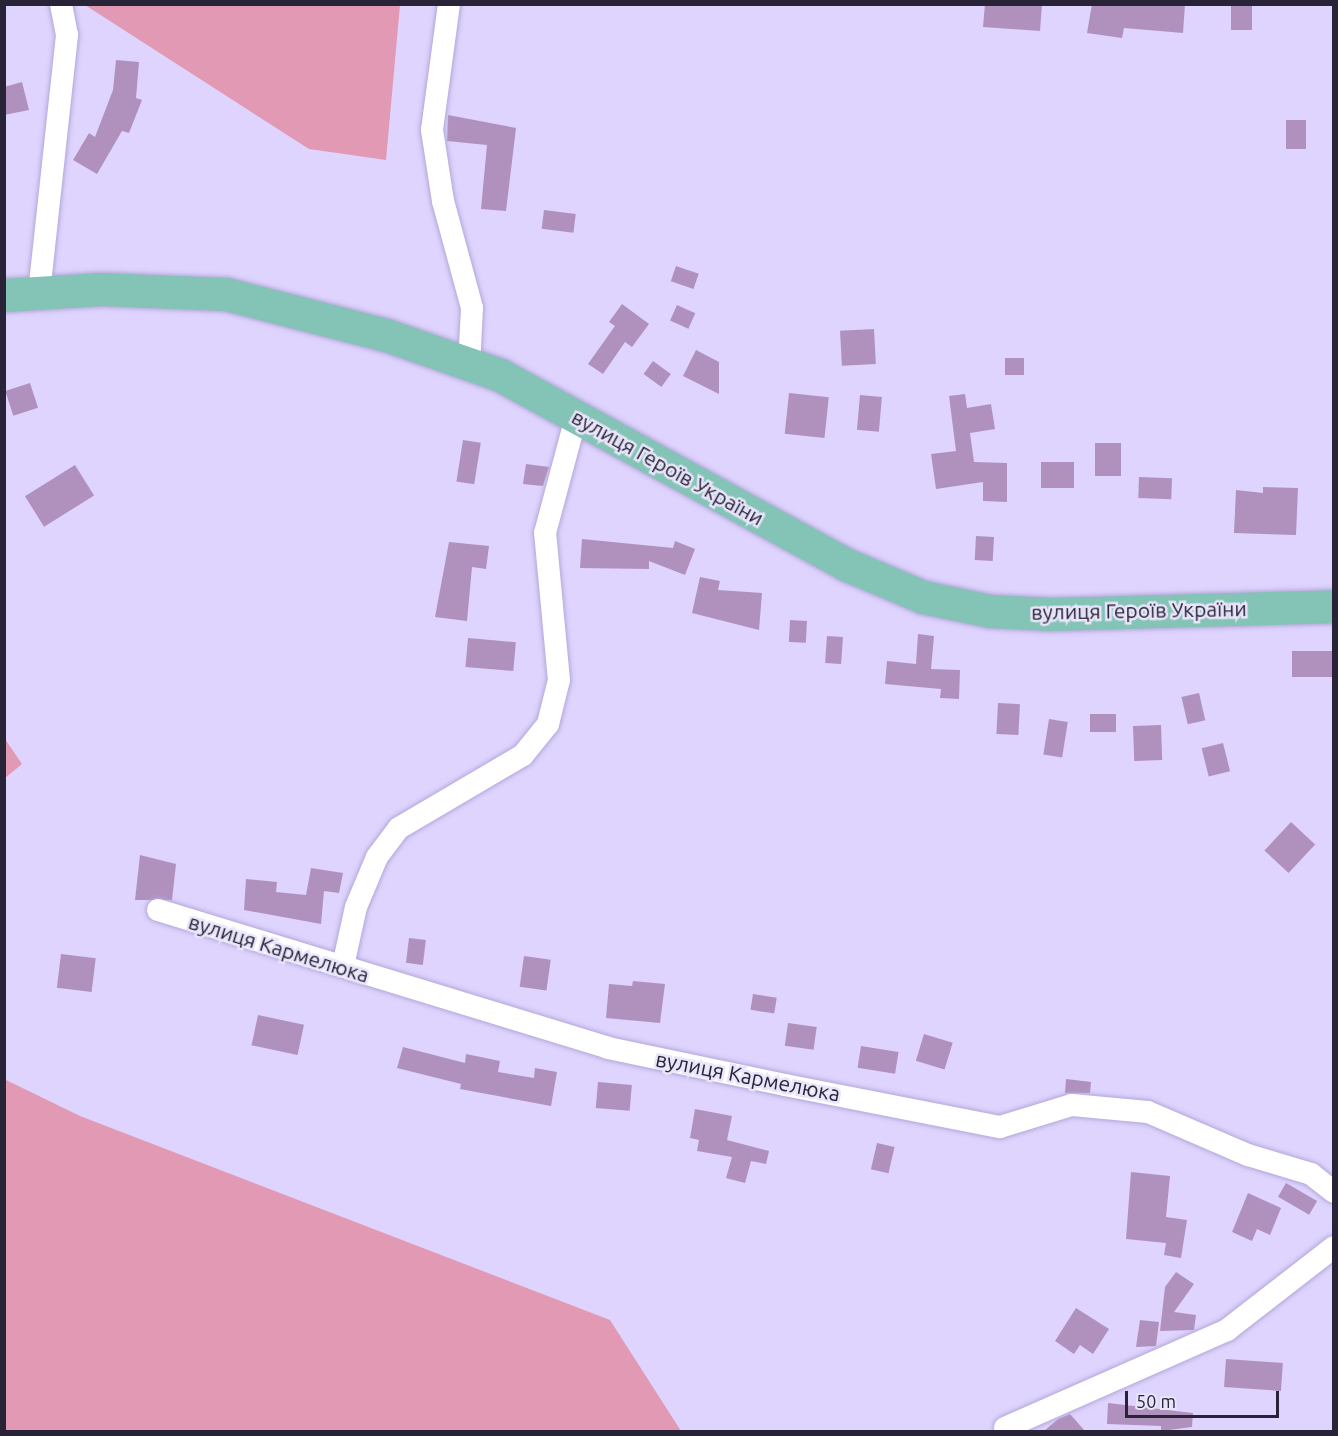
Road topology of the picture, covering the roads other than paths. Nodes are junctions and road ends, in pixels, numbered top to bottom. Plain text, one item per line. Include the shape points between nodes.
1 (61, 4) edge
2 (449, 4) edge
3 (39, 293) junction
4 (4, 295) edge
5 (469, 365) junction
6 (576, 417) junction
7 (1334, 606) edge
8 (158, 910) dead end
9 (343, 966) junction
10 (1334, 1192) edge
11 (1334, 1248) edge
12 (1005, 1428) dead end

1 - 3 street via 66,34
2 - 5 street via 432,130 443,201 472,308
3 - 4 main road, вулиця Героїв України
3 - 5 main road, вулиця Героїв України via 226,294 386,335
5 - 6 main road, вулиця Героїв України
6 - 7 main road, вулиця Героїв України via 845,564 923,597 990,610 1051,614
6 - 9 street via 545,533 559,680 548,724 523,755 399,828 377,857 356,907
8 - 9 street, вулиця Кармелюка via 220,933
9 - 10 street, вулиця Кармелюка via 608,1048 1000,1127 1072,1105 1148,1112 1248,1155 1311,1174
11 - 12 street via 1227,1330

